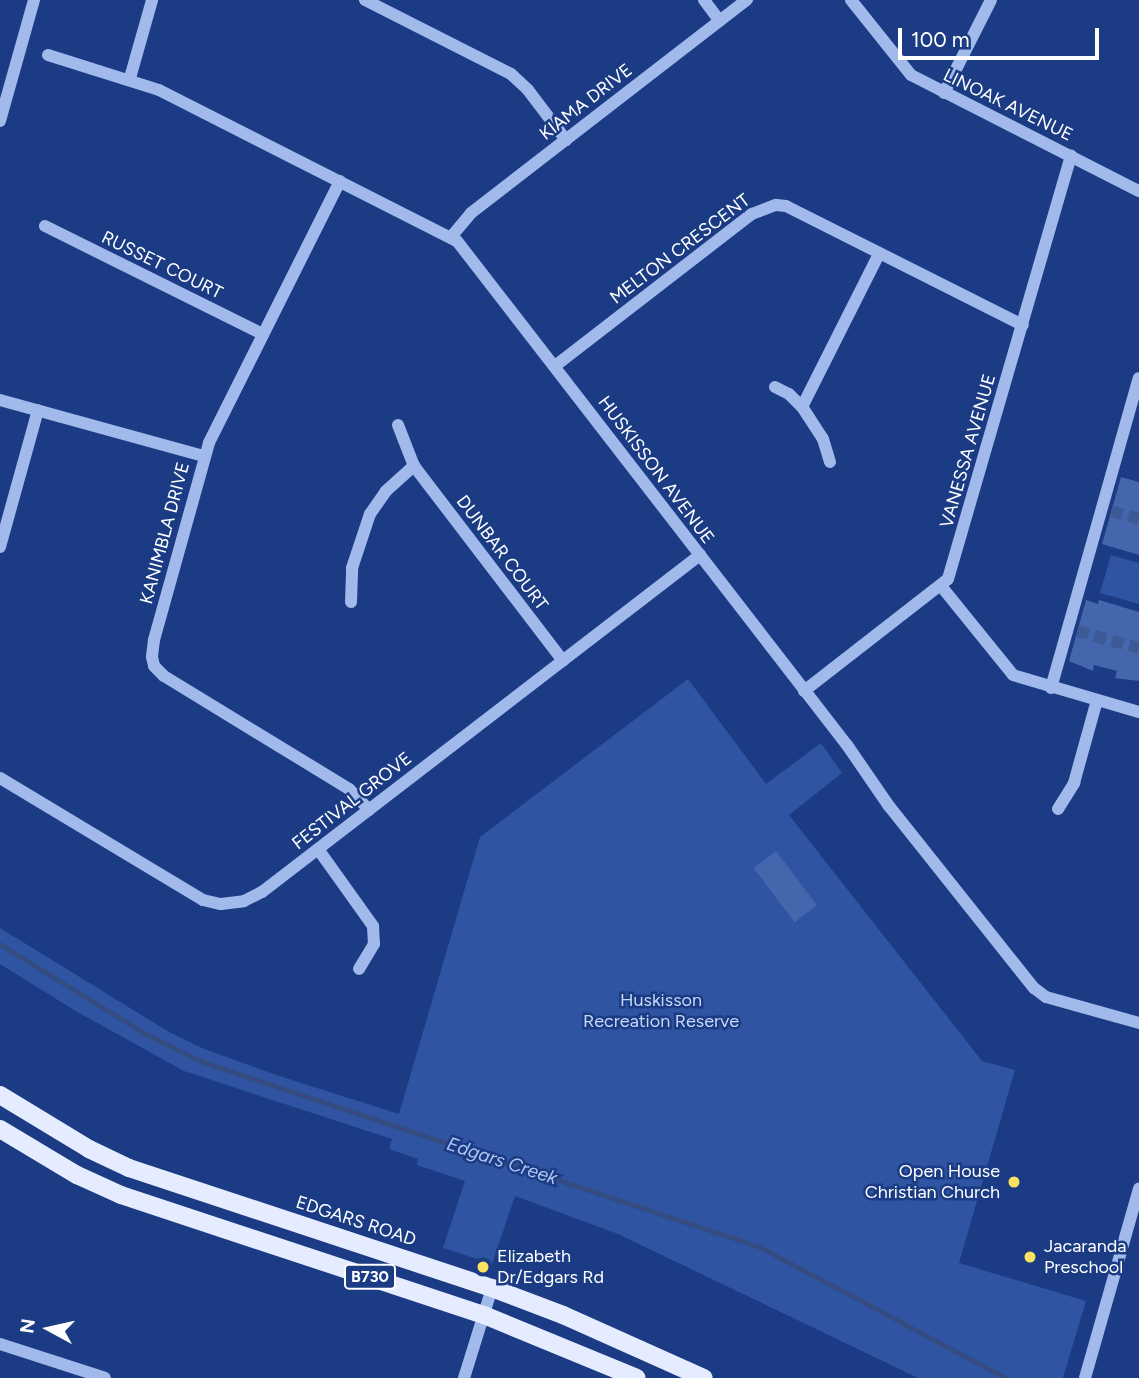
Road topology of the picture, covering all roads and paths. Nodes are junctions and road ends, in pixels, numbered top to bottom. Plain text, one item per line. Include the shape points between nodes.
1 (152, 0) edge
2 (365, 0) edge
3 (704, 0) edge
4 (747, 0) edge
5 (851, 0) edge
6 (990, 0) edge
7 (34, 1) edge
8 (720, 21) junction
9 (48, 55) dead end
10 (130, 78) junction
11 (944, 93) junction
12 (0, 121) edge
13 (566, 140) junction
14 (1070, 156) junction
15 (340, 181) junction
16 (1139, 191) edge
17 (45, 226) dead end
18 (451, 237) junction
19 (878, 254) junction
20 (1023, 325) junction
21 (263, 334) junction
22 (555, 366) junction
23 (1139, 378) edge
24 (775, 387) dead end
25 (0, 400) edge
26 (802, 407) junction
27 (38, 410) junction
28 (398, 425) dead end
29 (204, 456) junction
30 (830, 462) dead end
31 (414, 466) junction
32 (0, 547) edge
33 (700, 555) junction
34 (942, 586) junction
35 (351, 602) dead end
36 (563, 661) junction
37 (1051, 688) junction
38 (804, 691) junction
39 (1097, 700) junction
40 (1139, 712) edge
41 (0, 778) edge
42 (1058, 808) dead end
43 (369, 810) junction
44 (318, 849) junction
45 (359, 969) dead end
46 (1139, 1023) edge
47 (0, 1095) edge
48 (0, 1129) edge
49 (164, 1180) junction
50 (1139, 1189) edge
51 (156, 1207) junction
52 (492, 1288) junction
53 (484, 1315) junction
54 (0, 1344) edge
55 (101, 1377) edge
56 (464, 1378) edge
57 (637, 1378) edge
58 (704, 1378) edge
59 (1085, 1378) edge

1 - 10 street
2 - 13 street via 511,74
3 - 8 street
4 - 8 street, KIAMA DRIVE
5 - 11 street, LINOAK AVENUE via 903,67
6 - 11 street
7 - 12 street
8 - 13 street, KIAMA DRIVE
9 - 10 street, HUSKISSON AVENUE
10 - 15 street, HUSKISSON AVENUE
11 - 14 street, LINOAK AVENUE
13 - 18 street, KIAMA DRIVE via 471,213
14 - 16 street, LINOAK AVENUE
14 - 20 street, VANESSA AVENUE
15 - 18 street, HUSKISSON AVENUE
15 - 21 street, KANIMBLA DRIVE
17 - 21 street, RUSSET COURT
18 - 22 street, HUSKISSON AVENUE
19 - 20 street, MELTON CRESCENT
19 - 22 street, MELTON CRESCENT via 786,206 760,208
19 - 26 street
20 - 34 street, VANESSA AVENUE via 955,560
21 - 29 street, KANIMBLA DRIVE
22 - 33 street, HUSKISSON AVENUE
23 - 37 street via 1073,629
24 - 26 street
25 - 27 street
26 - 30 street
27 - 29 street
27 - 32 street
28 - 31 street, DUNBAR COURT
29 - 43 street, KANIMBLA DRIVE via 152,662 164,676 349,789
31 - 35 street via 386,491 370,514 352,568
31 - 36 street, DUNBAR COURT
33 - 36 street, FESTIVAL GROVE
33 - 38 street, HUSKISSON AVENUE
34 - 37 street via 1006,670
34 - 38 street, VANESSA AVENUE
36 - 43 street, FESTIVAL GROVE
37 - 39 street
38 - 46 street, HUSKISSON AVENUE via 1034,988 1046,997
39 - 40 street
39 - 42 street via 1073,783
41 - 44 street, FESTIVAL GROVE via 188,893 213,903 244,901 262,892
43 - 44 street, FESTIVAL GROVE
44 - 45 street via 373,926 374,944
47 - 49 main road, EDGARS ROAD / B730 via 89,1149
48 - 51 main road, B730 via 77,1175
49 - 51 main road
49 - 52 main road, EDGARS ROAD / B730
50 - 59 street
51 - 53 main road, B730
52 - 53 street
52 - 58 main road, EDGARS ROAD / B730
53 - 56 street
53 - 57 main road, B730
54 - 55 street

